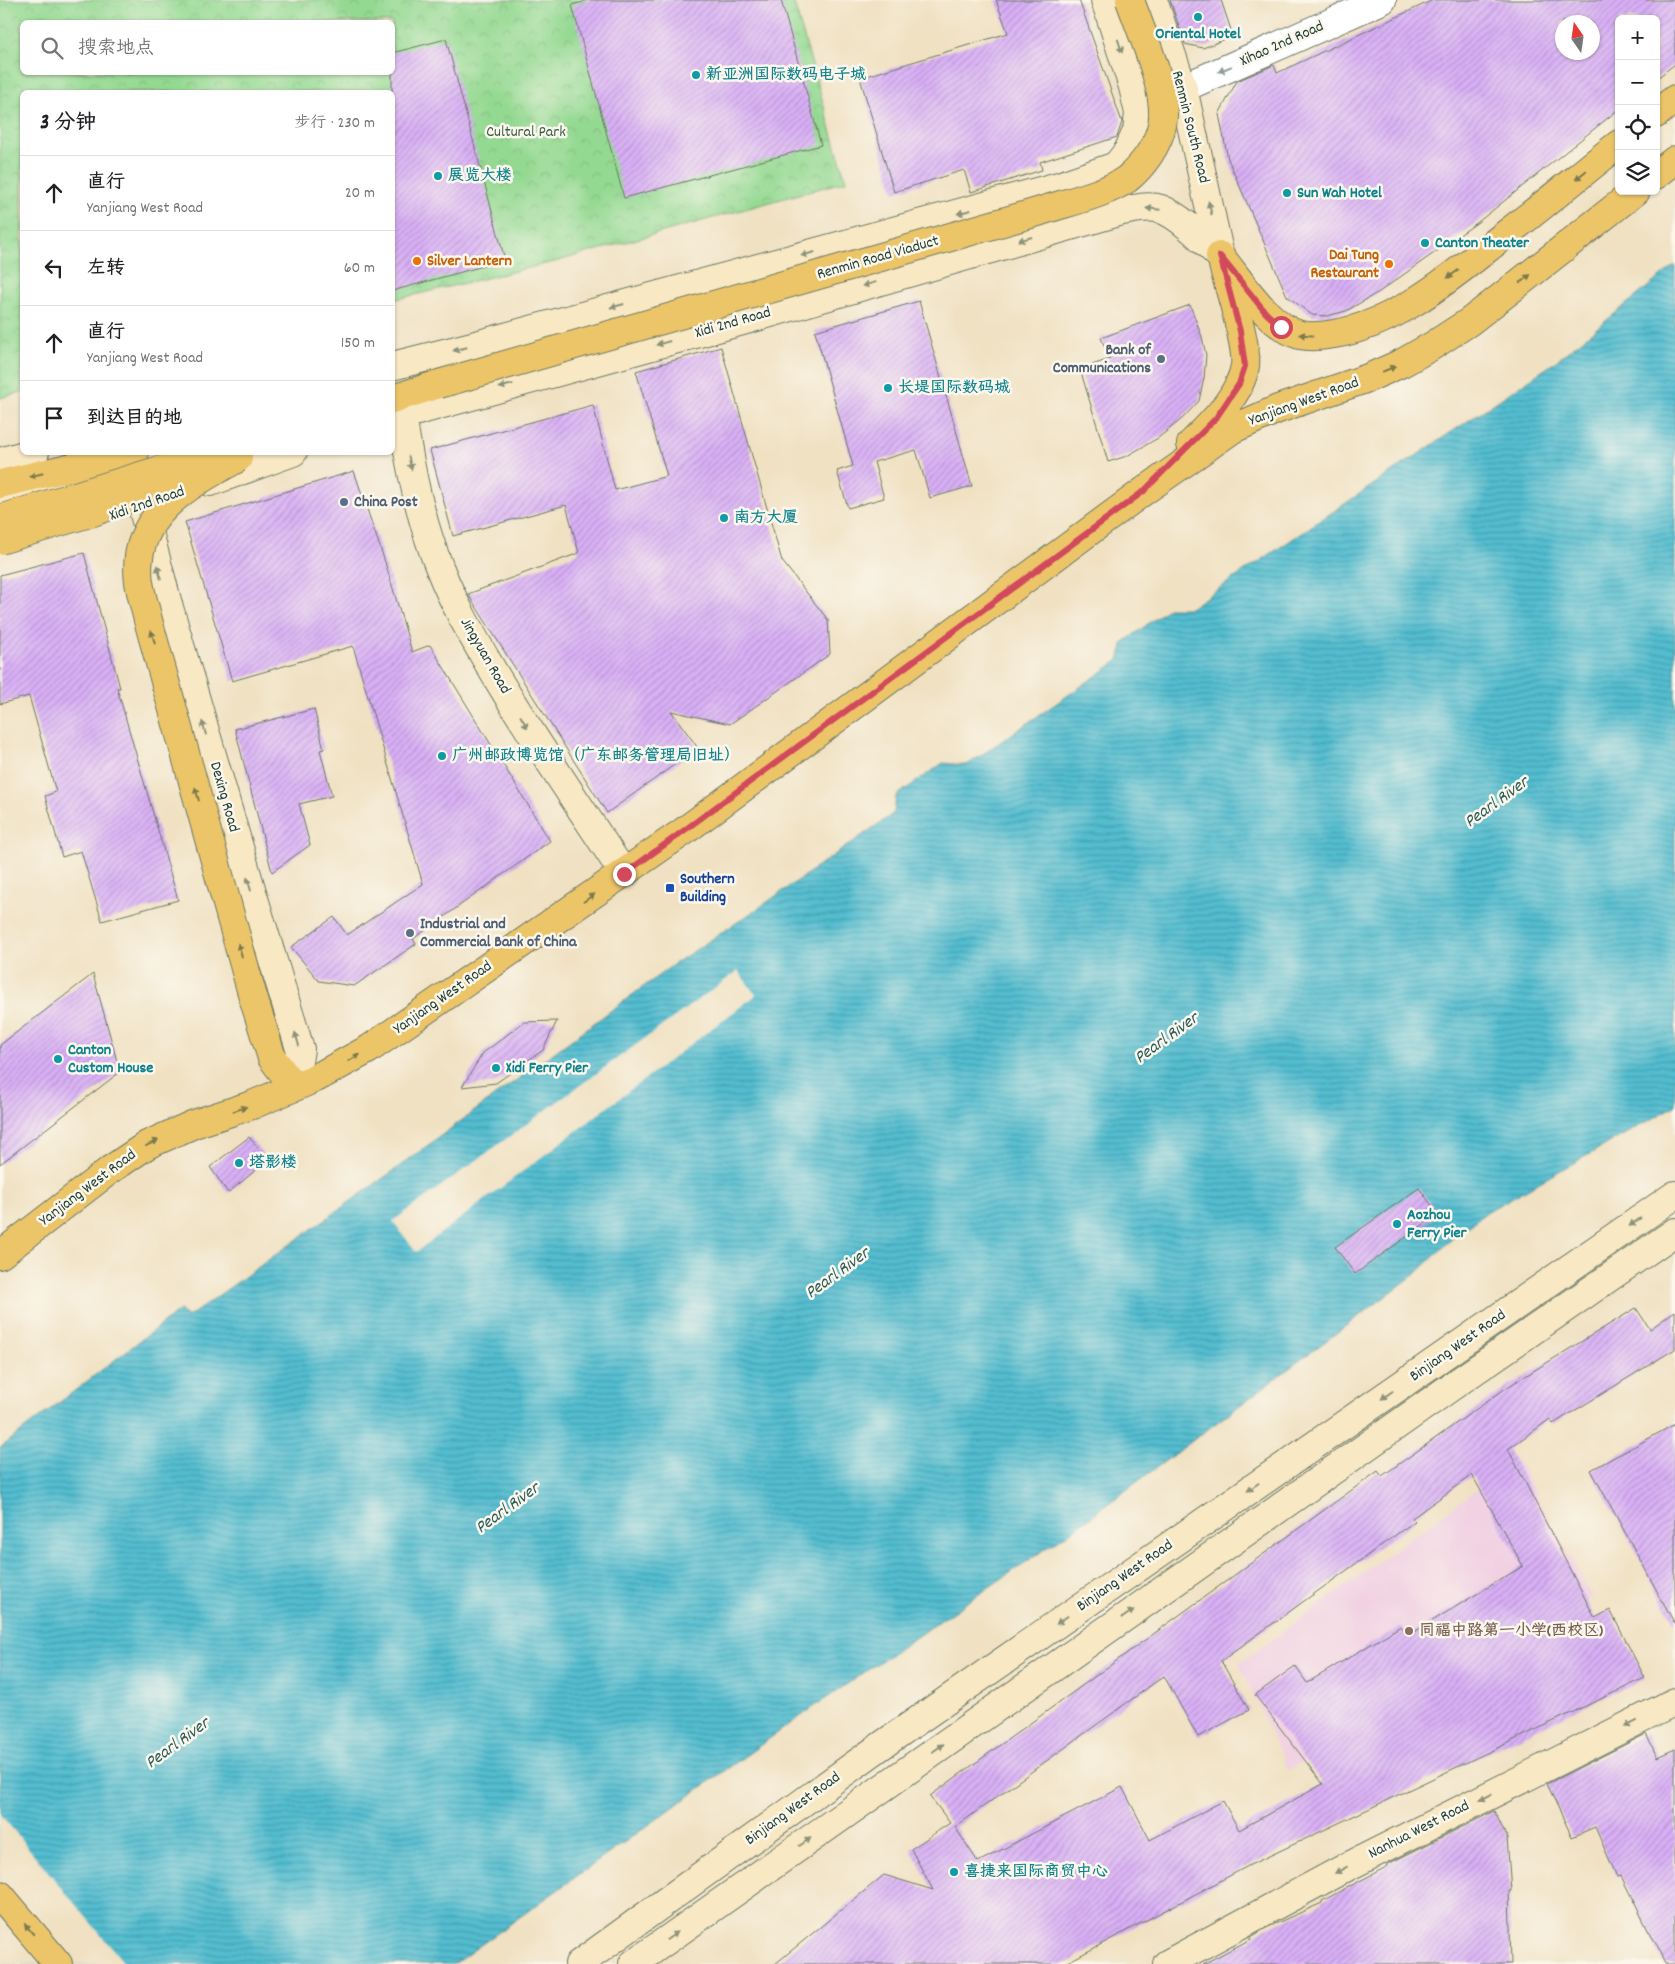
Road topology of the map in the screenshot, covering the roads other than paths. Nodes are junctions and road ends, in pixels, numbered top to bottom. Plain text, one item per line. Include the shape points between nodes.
1 (1105, 0) edge
2 (1130, 0) edge
3 (1153, 0) edge
4 (1382, 0) edge
5 (1183, 88) junction
6 (1675, 98) edge
7 (1660, 111) edge
8 (1615, 147) edge
9 (1675, 160) edge
10 (1106, 171) junction
11 (1660, 172) edge
12 (1062, 185) junction
13 (1631, 195) edge
14 (1090, 197) junction
15 (1122, 211) junction
16 (1072, 225) junction
17 (1220, 256) junction
18 (395, 365) edge
19 (395, 406) edge
20 (395, 406) edge
21 (395, 409) edge
22 (24, 455) edge
23 (123, 455) edge
24 (130, 455) edge
25 (233, 455) edge
26 (235, 455) edge
27 (236, 455) edge
28 (285, 455) edge
29 (0, 462) edge
30 (0, 484) edge
31 (67, 485) junction
32 (1144, 491) junction
33 (0, 504) edge
34 (142, 506) junction
35 (0, 519) edge
36 (0, 540) edge
37 (0, 552) edge
38 (624, 874) junction
39 (294, 1087) junction
40 (1675, 1194) edge
41 (1675, 1232) edge
42 (0, 1255) edge
43 (1675, 1702) edge
44 (0, 1895) edge
45 (58, 1964) edge
46 (579, 1964) edge
47 (633, 1964) edge
48 (1167, 1964) edge

1 -> 10 main road via 1139,113 1137,131 1128,151 1116,166
2 - 19 main road, Renmin Road Viaduct, bridge via 1158,83 1163,110 1155,145 1127,179 1041,211 439,384
3 - 5 main road, Renmin South Road
4 -> 5 street, Xihao 2nd Road
17 -> 5 main road, Renmin South Road
6 - 7 main road
8 -> 17 main road via 1425,295 1372,324 1348,332 1301,335 1281,327
9 - 11 main road
10 - 12 main road
10 - 14 main road
12 - 14 main road
12 -> 18 main road
32 -> 13 main road, Yanjiang West Road via 1233,429 1278,408 1402,364 1432,346 1502,296
14 - 15 main road
14 - 16 main road
15 - 16 main road, Xidi 2nd Road
17 -> 15 main road, Xidi 2nd Road via 1162,209 1147,207
16 -> 20 main road, Xidi 2nd Road via 746,320
17 - 32 main road via 1244,349 1245,366 1239,384 1216,418
21 -> 38 main road, Jingyuan Road via 427,534 458,609 534,738
22 - 29 main road
23 -> 30 main road
24 - 31 main road
25 - 35 main road, bridge
26 - 36 main road, bridge via 120,503
39 -> 27 main road, bridge via 272,1058 139,581 140,553 157,514 189,486
28 - 34 main road, Xidi 2nd Road
31 - 33 main road
31 - 34 main road
32 - 38 main road, Yanjiang West Road
34 - 37 main road, Xidi 2nd Road
39 -> 34 main road, Dexing Road via 300,1049 170,613
39 -> 38 main road, Yanjiang West Road via 369,1049
42 -> 39 main road, Yanjiang West Road via 110,1170 147,1146 194,1124
40 -> 46 main road, Binjiang West Road via 878,1748
47 -> 41 main road, Binjiang West Road
43 -> 48 main road, Nanhua West Road via 1345,1868
45 -> 44 main road

